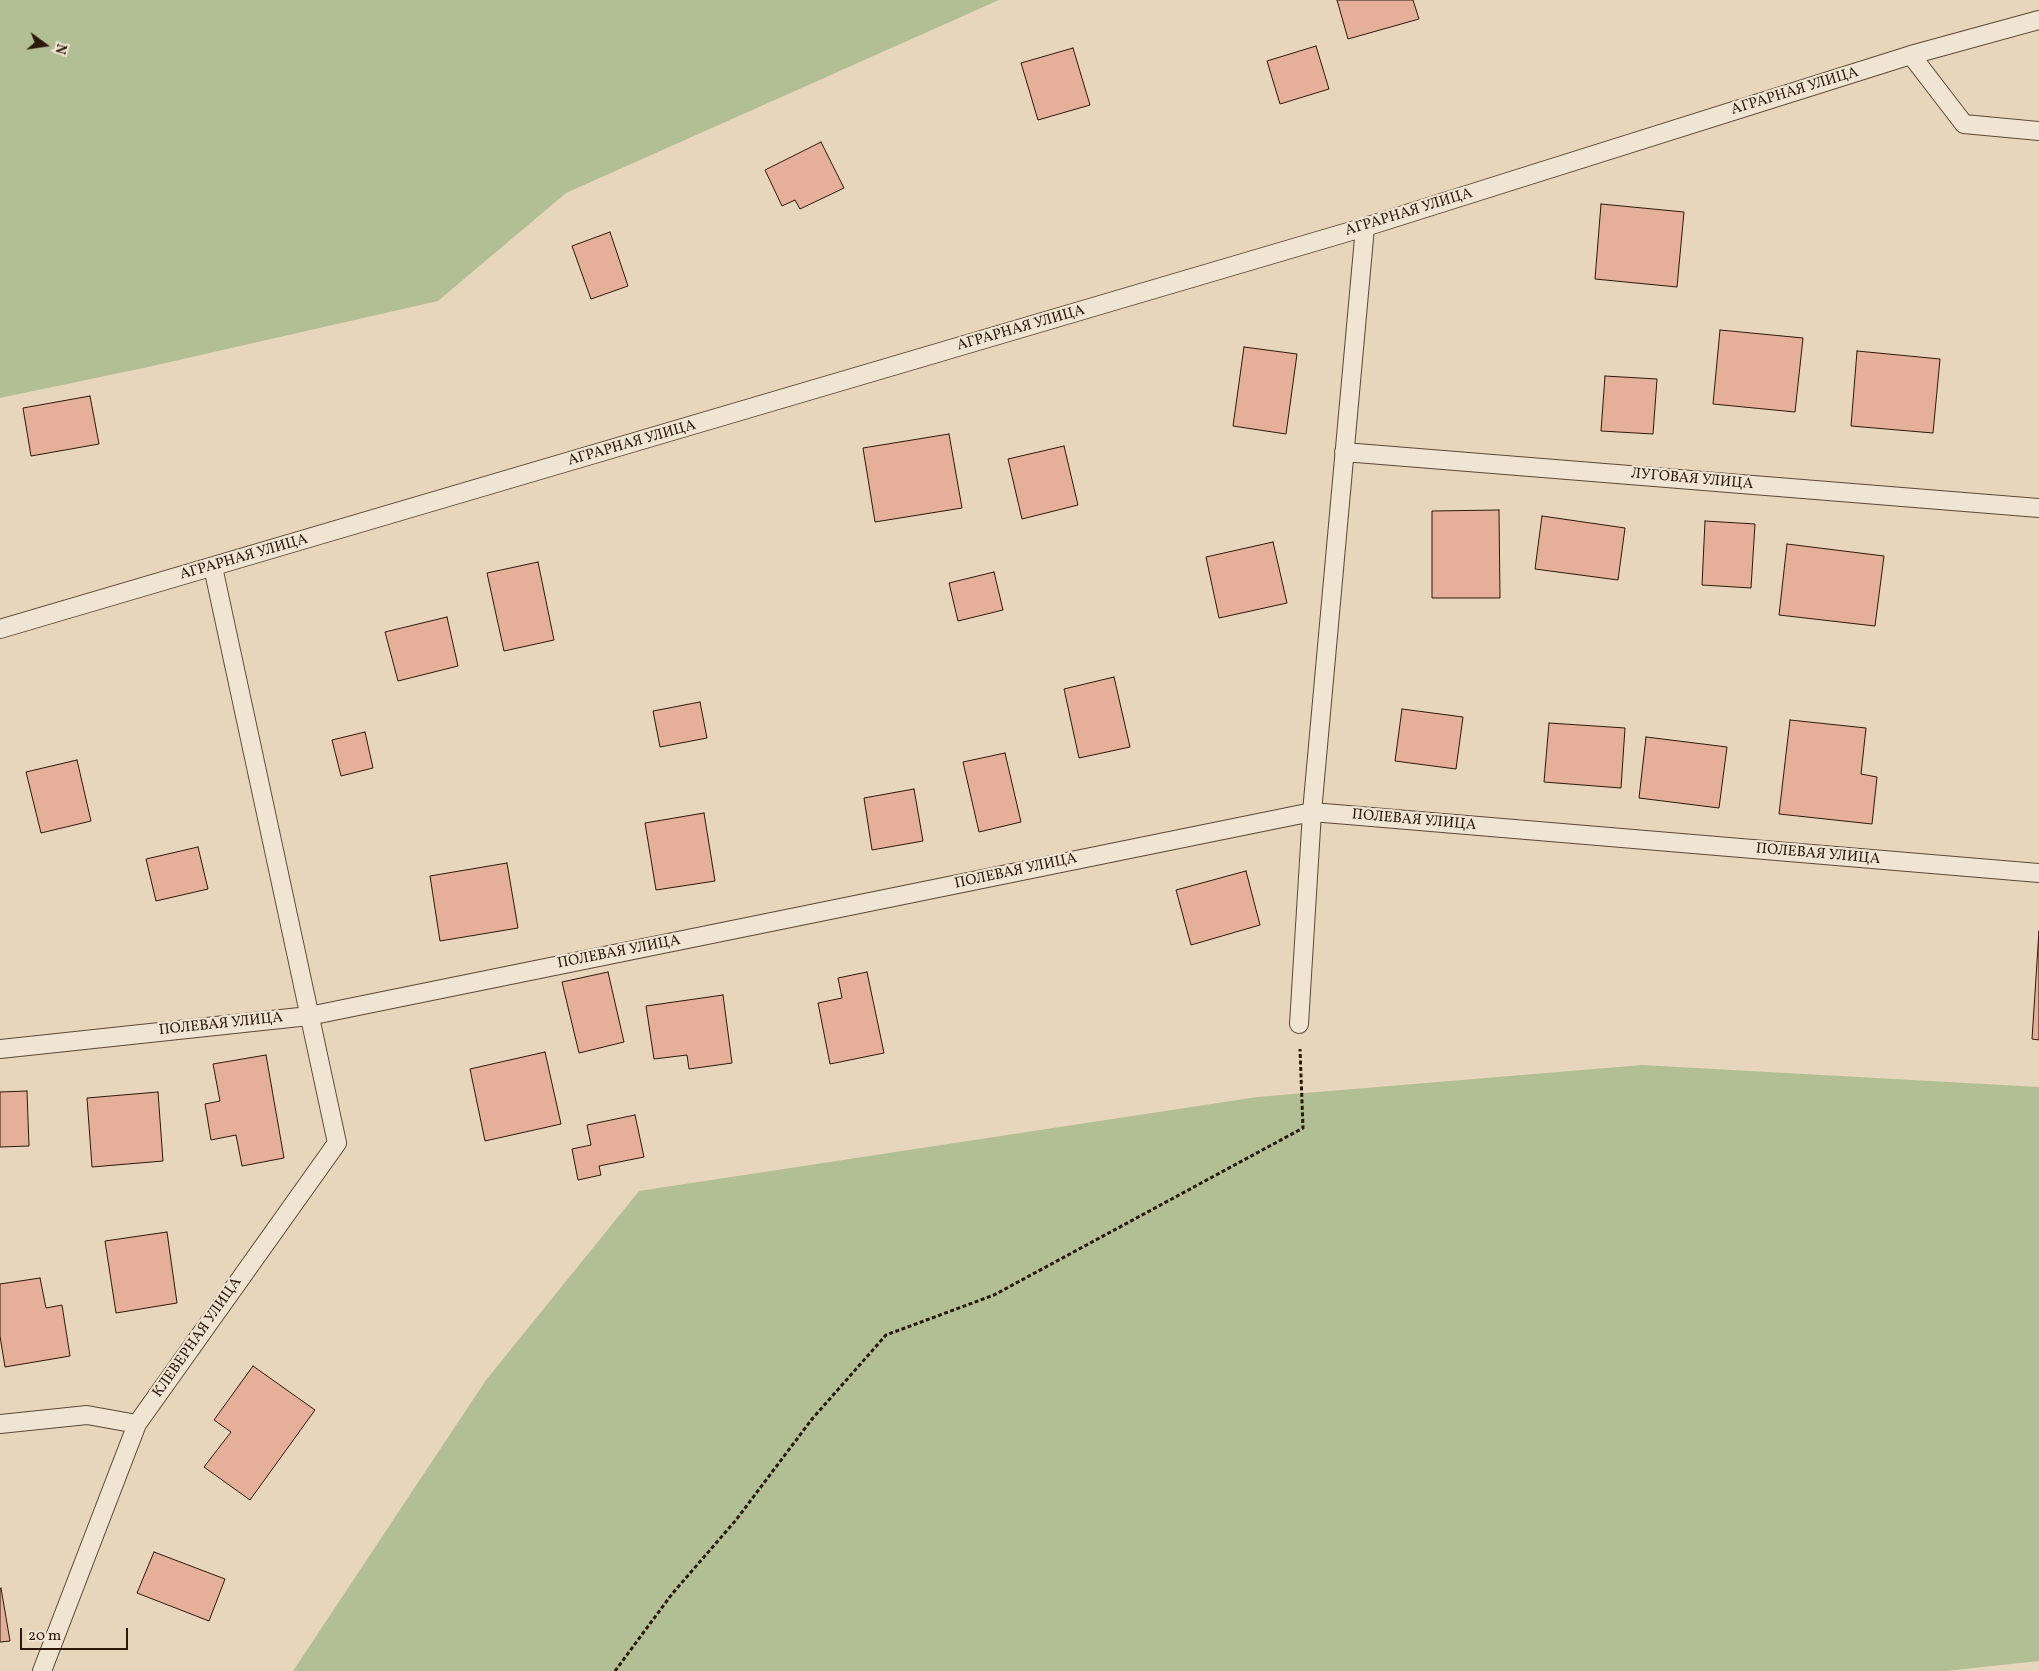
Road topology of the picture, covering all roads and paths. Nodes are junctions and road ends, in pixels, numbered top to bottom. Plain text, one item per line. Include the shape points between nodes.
1 (2039, 20) edge
2 (1911, 55) junction
3 (2039, 131) edge
4 (1365, 227) junction
5 (1344, 452) junction
6 (2039, 508) edge
7 (213, 568) junction
8 (0, 629) edge
9 (1312, 812) junction
10 (2039, 873) edge
11 (309, 1016) junction
12 (1299, 1024) joint
13 (0, 1049) edge
14 (0, 1424) edge
15 (137, 1424) junction
16 (42, 1671) edge
17 (615, 1671) edge

1 - 2 lane, АГРАРНАЯ УЛИЦА
2 - 3 lane via 1964,124
2 - 4 lane, АГРАРНАЯ УЛИЦА
4 - 5 lane
4 - 7 lane, АГРАРНАЯ УЛИЦА
5 - 6 lane, ЛУГОВАЯ УЛИЦА
5 - 9 lane
7 - 8 lane, АГРАРНАЯ УЛИЦА
7 - 11 lane, КЛЕВЕРНАЯ УЛИЦА
9 - 10 lane, ПОЛЕВАЯ УЛИЦА
9 - 11 lane, ПОЛЕВАЯ УЛИЦА
9 - 12 lane
11 - 13 lane, ПОЛЕВАЯ УЛИЦА
11 - 15 lane, КЛЕВЕРНАЯ УЛИЦА via 337,1143
12 - 17 path via 1303,1128 994,1295 886,1335 812,1419 736,1520 672,1594
14 - 15 lane via 87,1415
15 - 16 lane, КЛЕВЕРНАЯ УЛИЦА

